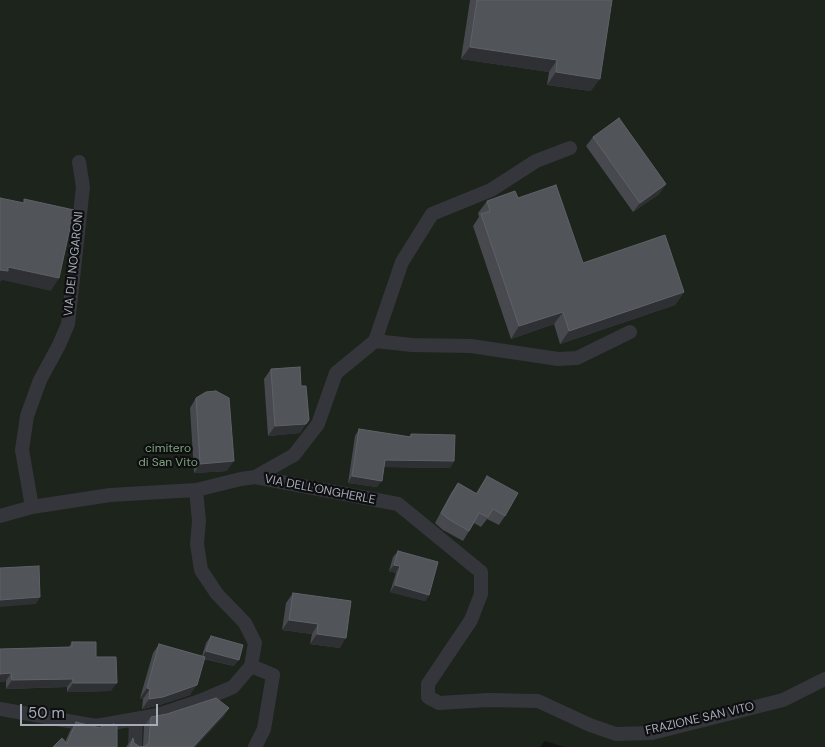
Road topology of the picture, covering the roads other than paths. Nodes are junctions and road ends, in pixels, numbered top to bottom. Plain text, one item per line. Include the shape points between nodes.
1 (570, 148) dead end
2 (79, 162) dead end
3 (630, 332) dead end
4 (375, 341) junction
5 (255, 477) junction
6 (196, 490) junction
7 (32, 507) junction
8 (0, 516) edge
9 (252, 666) junction
10 (825, 679) edge
11 (428, 696) joint
12 (0, 710) edge
13 (136, 719) junction
14 (135, 747) edge
15 (255, 747) edge

1 - 4 street via 536,161 491,190 432,214 402,262
2 - 7 street, VIA DEI NOGARONI via 83,187 68,324 40,380 27,416 22,450
3 - 4 street via 577,358 568,359 471,346
4 - 5 street via 336,373 318,424 294,455
5 - 6 street, VIA DELL'ONGHERLE
5 - 11 street, VIA DELL'ONGHERLE via 398,504 481,572 481,594 471,620 428,684
6 - 7 street, VIA DELL'ONGHERLE via 110,495
6 - 9 street via 200,570 217,594 245,623 255,643
7 - 8 street, VIA DELL'ONGHERLE
9 - 13 street via 233,687 158,715
9 - 15 street via 273,675 264,729
10 - 11 street, FRAZIONE SAN VITO via 783,700 652,733 616,734 538,701 439,703
12 - 13 street via 96,726
13 - 14 street

